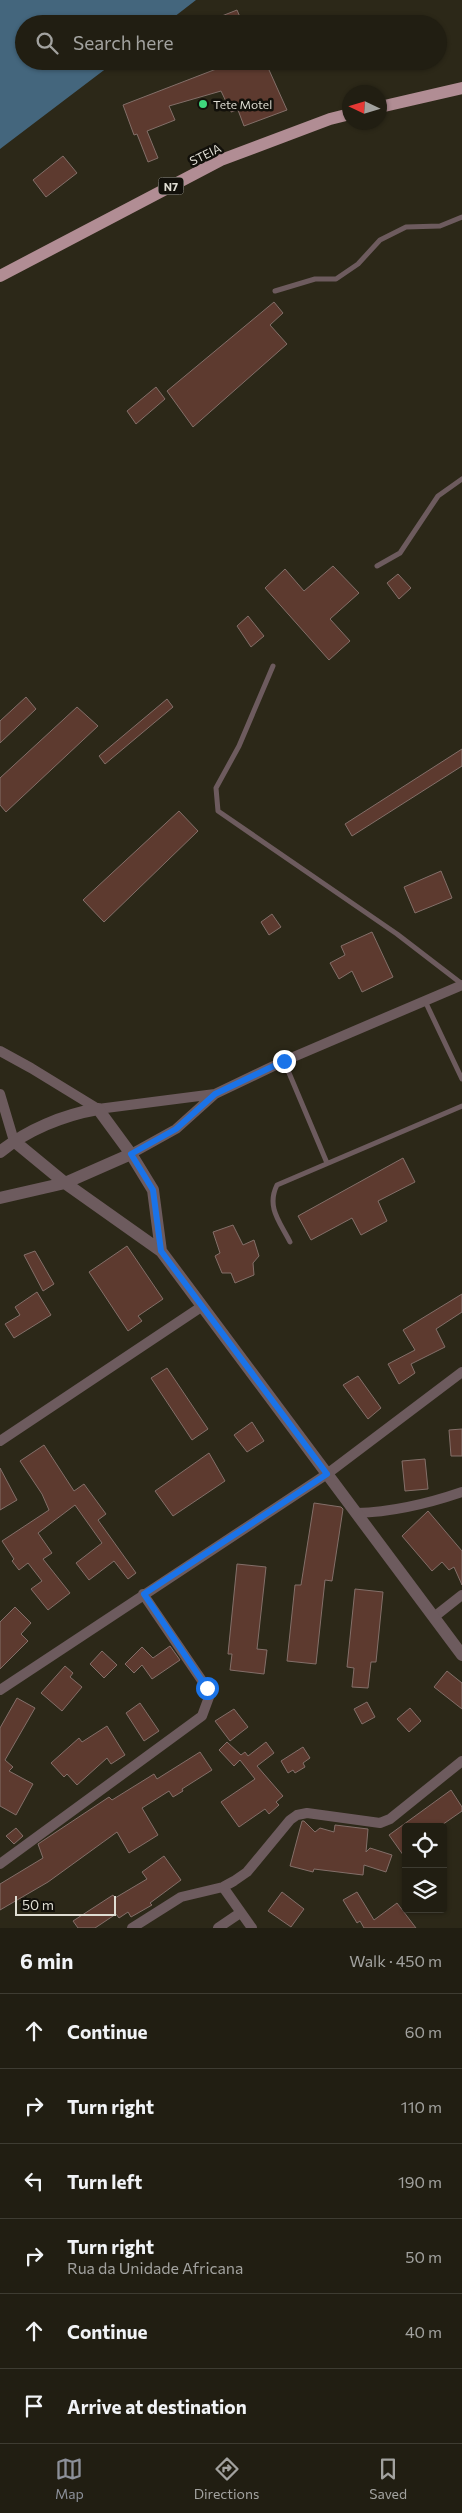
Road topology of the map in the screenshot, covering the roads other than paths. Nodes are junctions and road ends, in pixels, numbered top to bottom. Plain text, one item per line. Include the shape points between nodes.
1 (462, 88) edge
2 (387, 105) edge
3 (342, 116) edge
4 (462, 217) edge
5 (0, 276) edge
6 (275, 290) dead end
7 (462, 479) edge
8 (377, 566) dead end
9 (273, 666) dead end
10 (462, 985) edge
11 (425, 1001) junction
12 (0, 1051) edge
13 (284, 1061) junction
14 (462, 1079) edge
15 (0, 1094) edge
16 (215, 1094) junction
17 (462, 1106) edge
18 (98, 1109) junction
19 (14, 1141) junction
20 (0, 1152) edge
21 (131, 1154) junction
22 (327, 1163) junction
23 (64, 1183) junction
24 (0, 1198) edge
25 (290, 1242) dead end
26 (161, 1251) junction
27 (201, 1307) junction
28 (462, 1372) edge
29 (0, 1441) edge
30 (327, 1474) junction
31 (462, 1492) edge
32 (356, 1513) junction
33 (144, 1594) junction
34 (462, 1595) edge
35 (434, 1617) junction
36 (462, 1655) edge
37 (0, 1690) edge
38 (462, 1761) edge
39 (0, 1864) edge
40 (223, 1887) junction
41 (240, 1913) junction
42 (132, 1928) edge
43 (218, 1928) edge
44 (252, 1928) edge

1 - 2 main road
3 - 5 main road, STEIA / N7 via 221,160
4 - 6 lane via 440,226 406,228 380,240 358,264 336,279 315,279
7 - 8 lane via 438,496 400,553
9 - 10 lane via 239,746 216,788 218,810 397,934
10 - 11 street
11 - 13 street
11 - 14 lane
12 - 18 street
13 - 16 street
13 - 22 lane
15 - 19 street
16 - 18 street
16 - 21 street via 176,1129
17 - 22 lane
18 - 19 street via 72,1114
18 - 21 street
19 - 20 street
19 - 23 street
21 - 23 street
21 - 26 street via 153,1190
22 - 25 lane via 277,1185 272,1194 272,1204
23 - 24 street
23 - 26 street
26 - 27 street
27 - 29 street
27 - 30 street
28 - 30 street
30 - 32 street
30 - 33 street
31 - 32 street via 412,1508
32 - 35 street
33 - 37 street
33 - 39 street via 203,1679 207,1688 207,1707 202,1716
34 - 35 street
35 - 36 street
38 - 40 street via 390,1819 380,1823 307,1813 297,1815 247,1872
40 - 41 street
40 - 42 street via 181,1897
41 - 43 street
41 - 44 street

